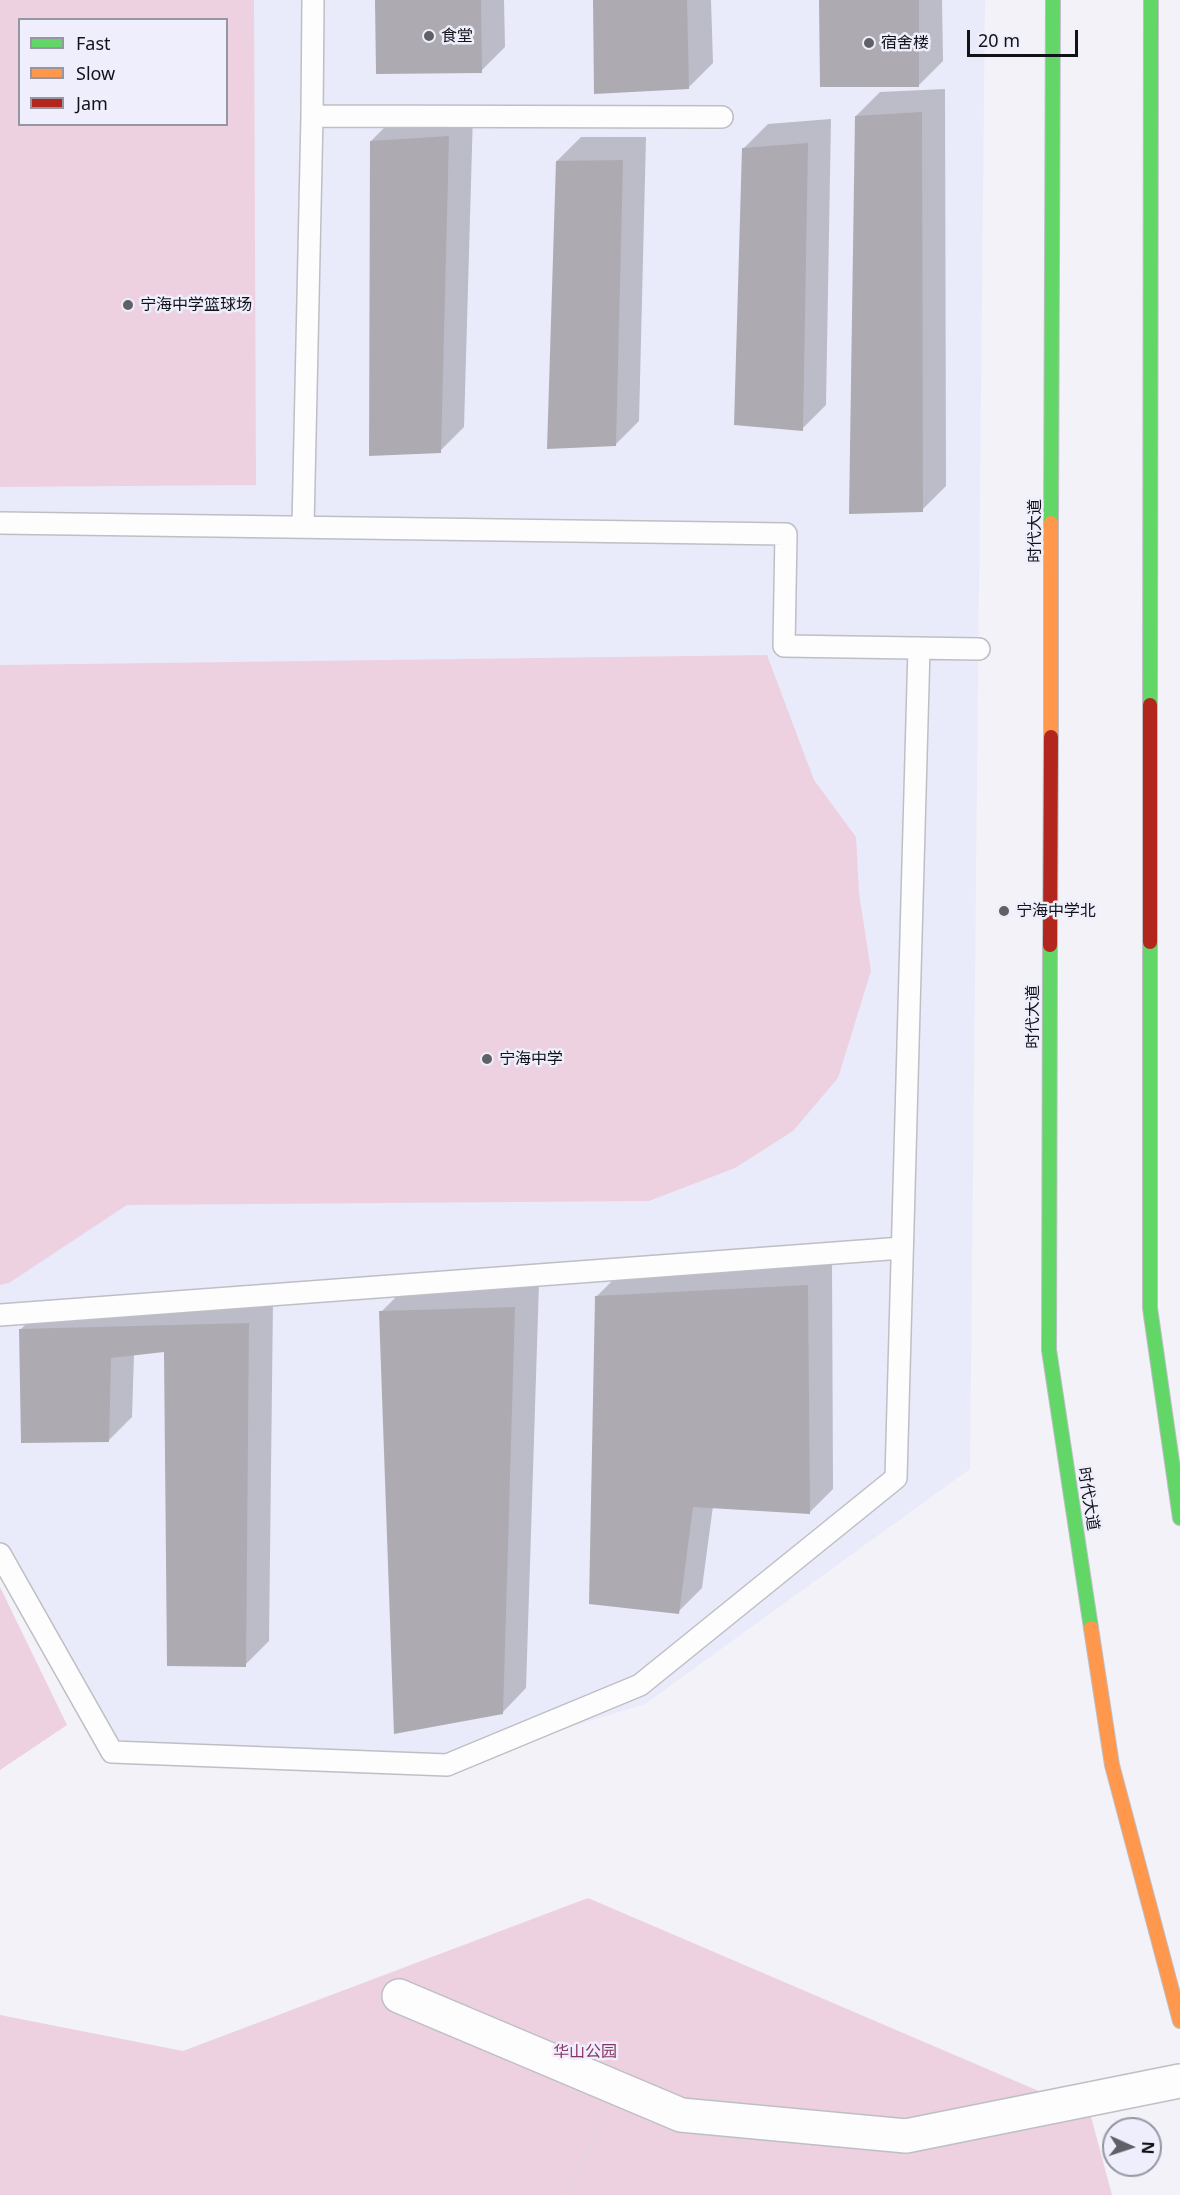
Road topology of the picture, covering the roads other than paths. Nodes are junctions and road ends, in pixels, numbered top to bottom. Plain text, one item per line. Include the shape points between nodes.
1 (313, 0) edge
2 (1053, 0) edge
3 (1151, 0) edge
4 (312, 116) junction
5 (722, 117) dead end
6 (0, 523) edge
7 (303, 527) junction
8 (919, 648) junction
9 (979, 649) dead end
10 (902, 1248) junction
11 (0, 1315) edge
12 (1180, 1518) edge
13 (0, 1554) edge
14 (399, 1996) dead end
15 (1180, 2021) edge
16 (1180, 2082) edge

1 - 4 lane
2 - 15 main road, 时代大道 via 1048,1350 1112,1766
3 - 12 main road via 1150,1308
4 - 5 lane
4 - 7 lane
6 - 7 lane
7 - 8 lane via 786,534 784,646
8 - 9 lane
8 - 10 lane
10 - 11 lane
10 - 13 lane via 896,1478 640,1685 447,1765 112,1752
14 - 16 street via 681,2115 906,2136

